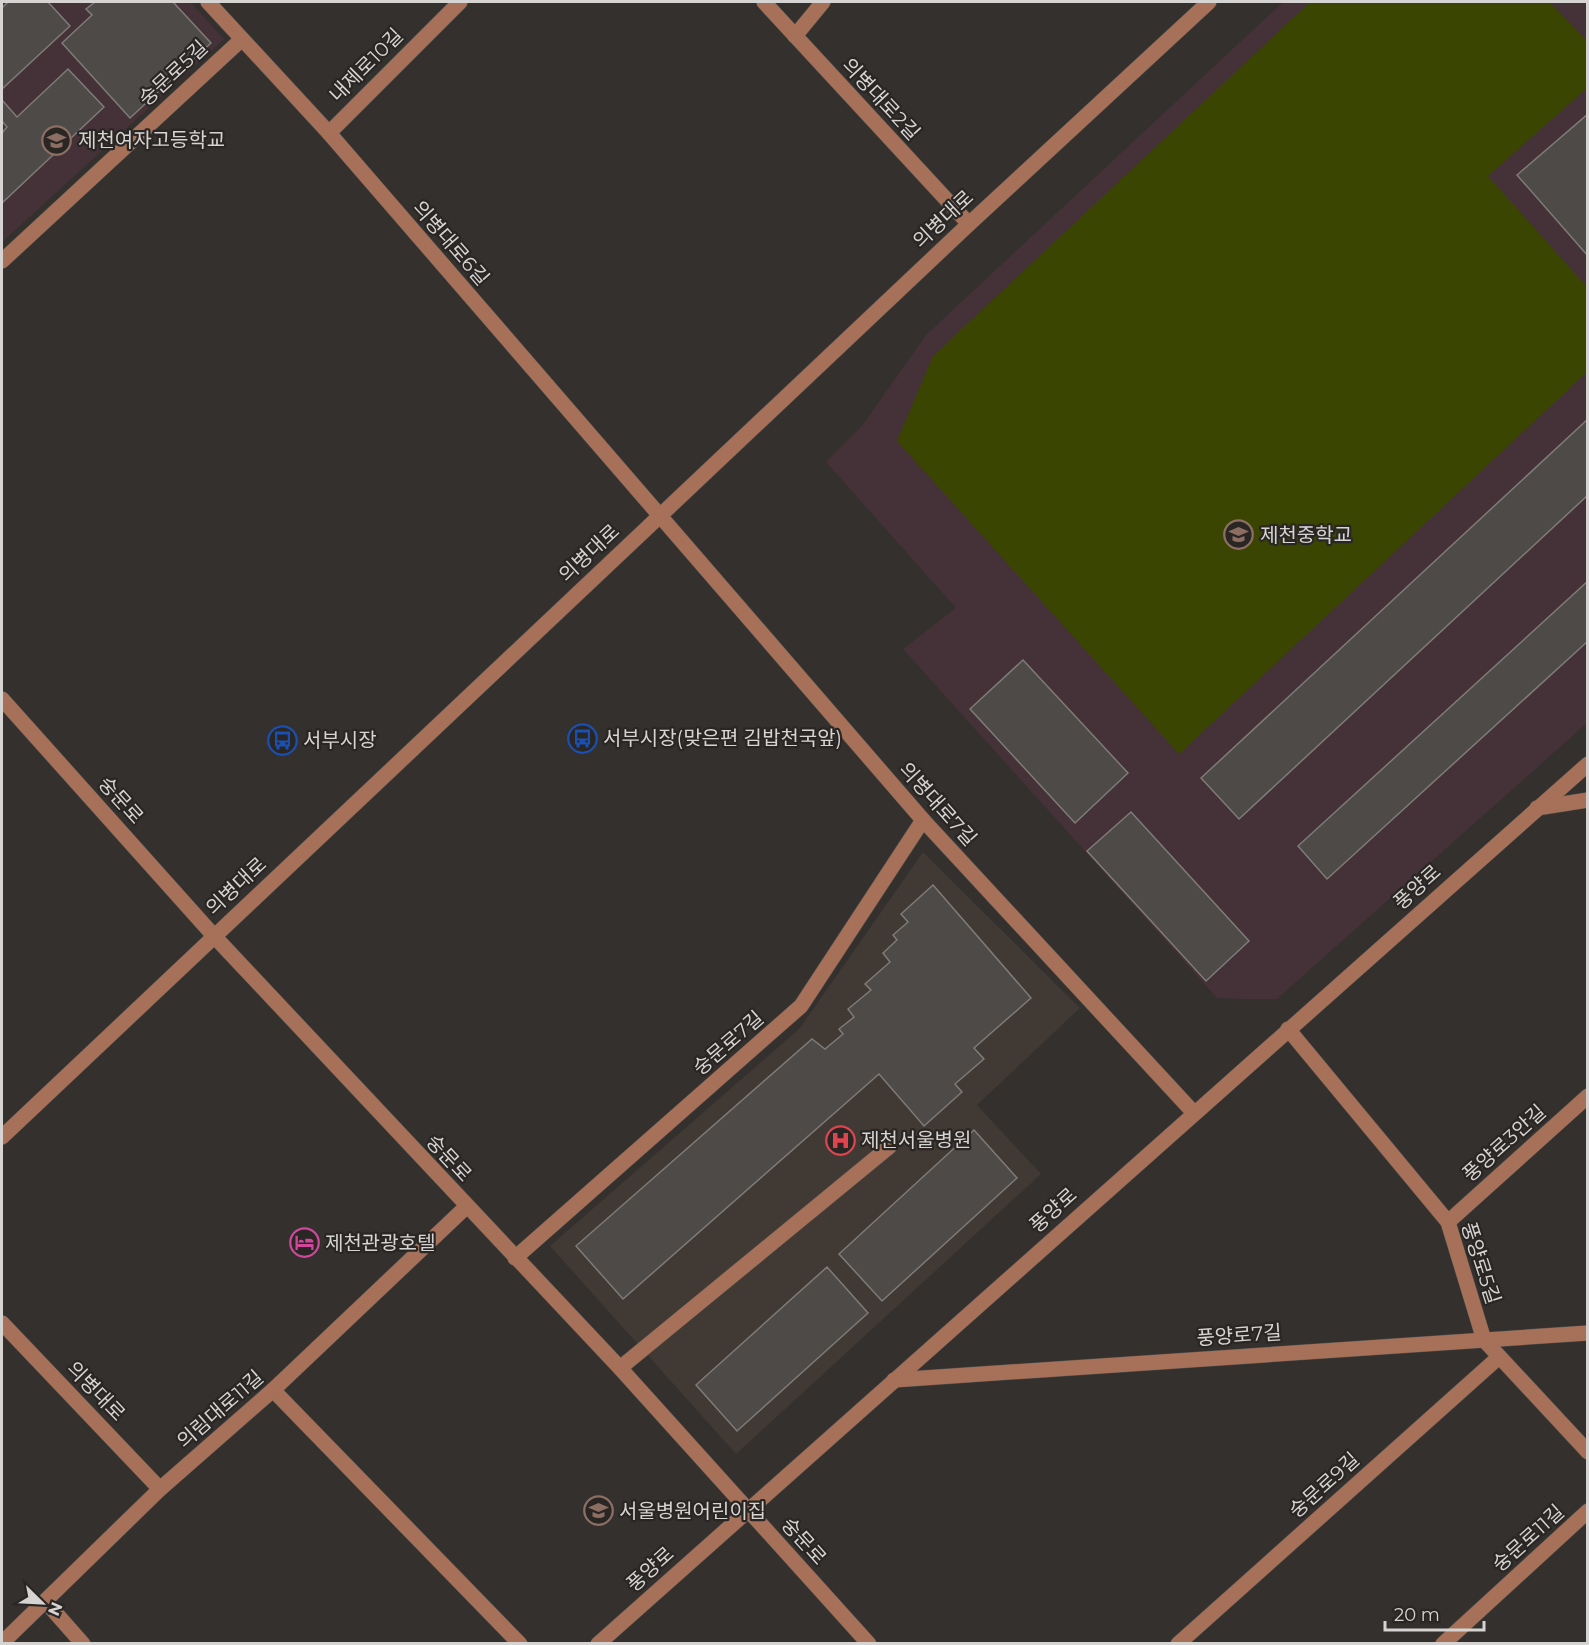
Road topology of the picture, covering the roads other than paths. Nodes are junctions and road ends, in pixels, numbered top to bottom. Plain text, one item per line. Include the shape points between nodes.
1 (208, 2) edge
2 (460, 2) edge
3 (764, 2) edge
4 (823, 2) edge
5 (1209, 2) edge
6 (795, 36) junction
7 (242, 39) junction
8 (328, 133) junction
9 (969, 224) junction
10 (2, 261) edge
11 (659, 516) junction
12 (2, 699) edge
13 (1587, 764) edge
14 (1587, 800) edge
15 (1537, 808) junction
16 (923, 820) junction
17 (214, 936) junction
18 (1288, 1029) junction
19 (1587, 1096) edge
20 (1194, 1113) junction
21 (2, 1137) edge
22 (889, 1147) dead end
23 (466, 1207) junction
24 (1448, 1222) junction
25 (515, 1258) junction
26 (2, 1323) edge
27 (1587, 1333) edge
28 (1484, 1340) junction
29 (1499, 1357) junction
30 (620, 1368) junction
31 (894, 1380) junction
32 (273, 1390) junction
33 (1587, 1452) edge
34 (160, 1489) junction
35 (748, 1511) junction
36 (1587, 1511) edge
37 (46, 1602) junction
38 (2, 1643) edge
39 (83, 1644) edge
40 (520, 1644) edge
41 (598, 1644) edge
42 (869, 1644) edge
43 (1178, 1644) edge
44 (1443, 1644) edge

1 - 7 street, 의병대로6길
2 - 8 street, 내제로10길
3 - 6 street, 의병대로2길
4 - 6 street
5 - 9 street, 의병대로
6 - 9 street, 의병대로2길
7 - 8 street, 의병대로6길
7 - 10 street, 숭문로5길
8 - 11 street, 의병대로6길
9 - 11 street, 의병대로
11 - 16 street, 의병대로7길
11 - 17 street, 의병대로
12 - 17 street, 숭문로
13 - 15 street, 풍양로
14 - 15 street
15 - 18 street, 풍양로
16 - 20 street, 의병대로7길
16 - 25 street, 숭문로7길 via 801,1006
17 - 21 street, 의병대로
17 - 23 street, 숭문로
18 - 20 street, 풍양로
18 - 24 street, 풍양로5길
19 - 24 street, 풍양로3안길
20 - 31 street, 풍양로
22 - 30 street
23 - 25 street, 숭문로
23 - 32 street, 의림대로11길
24 - 28 street, 풍양로5길
25 - 30 street, 숭문로
26 - 34 street, 의병대로
27 - 28 street, 풍양로7길
28 - 29 street, 풍양로5길
28 - 31 street, 풍양로7길
29 - 33 street, 풍양로5길
29 - 43 street, 숭문로9길
30 - 35 street, 숭문로
31 - 35 street, 풍양로
32 - 34 street, 의림대로11길
32 - 40 street
34 - 37 street, 의림대로11길
35 - 41 street, 풍양로
35 - 42 street, 숭문로
36 - 44 street, 숭문로11길
37 - 38 street, 의림대로11길
37 - 39 street

